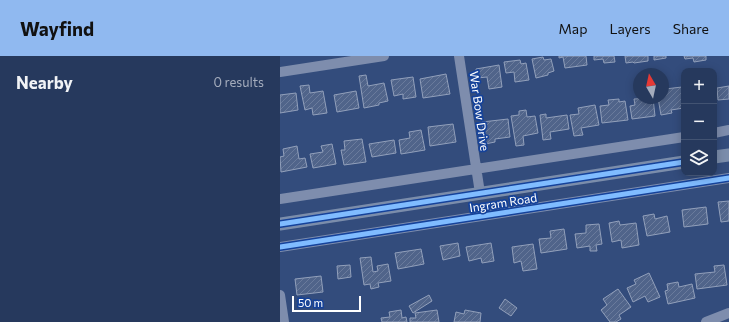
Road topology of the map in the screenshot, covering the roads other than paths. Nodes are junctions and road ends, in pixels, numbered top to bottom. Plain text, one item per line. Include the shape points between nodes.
1 (384, 56) edge
2 (459, 56) edge
3 (280, 72) edge
4 (729, 130) edge
5 (717, 132) edge
6 (681, 137) edge
7 (729, 155) edge
8 (717, 157) edge
9 (681, 162) edge
10 (476, 169) junction
11 (729, 178) edge
12 (480, 193) junction
13 (280, 199) edge
14 (280, 224) edge
15 (280, 247) edge
16 (280, 295) edge
17 (729, 313) edge
18 (284, 322) edge
19 (706, 322) edge

1 - 3 street
2 - 10 street, War Bow Drive
4 - 5 street
6 - 10 street
7 - 8 main road
9 - 12 main road, Ingram Road
10 - 12 street, War Bow Drive
10 - 13 street
11 - 15 street, Ingram Road
12 - 14 main road, Ingram Road
16 - 18 street
17 - 19 street

